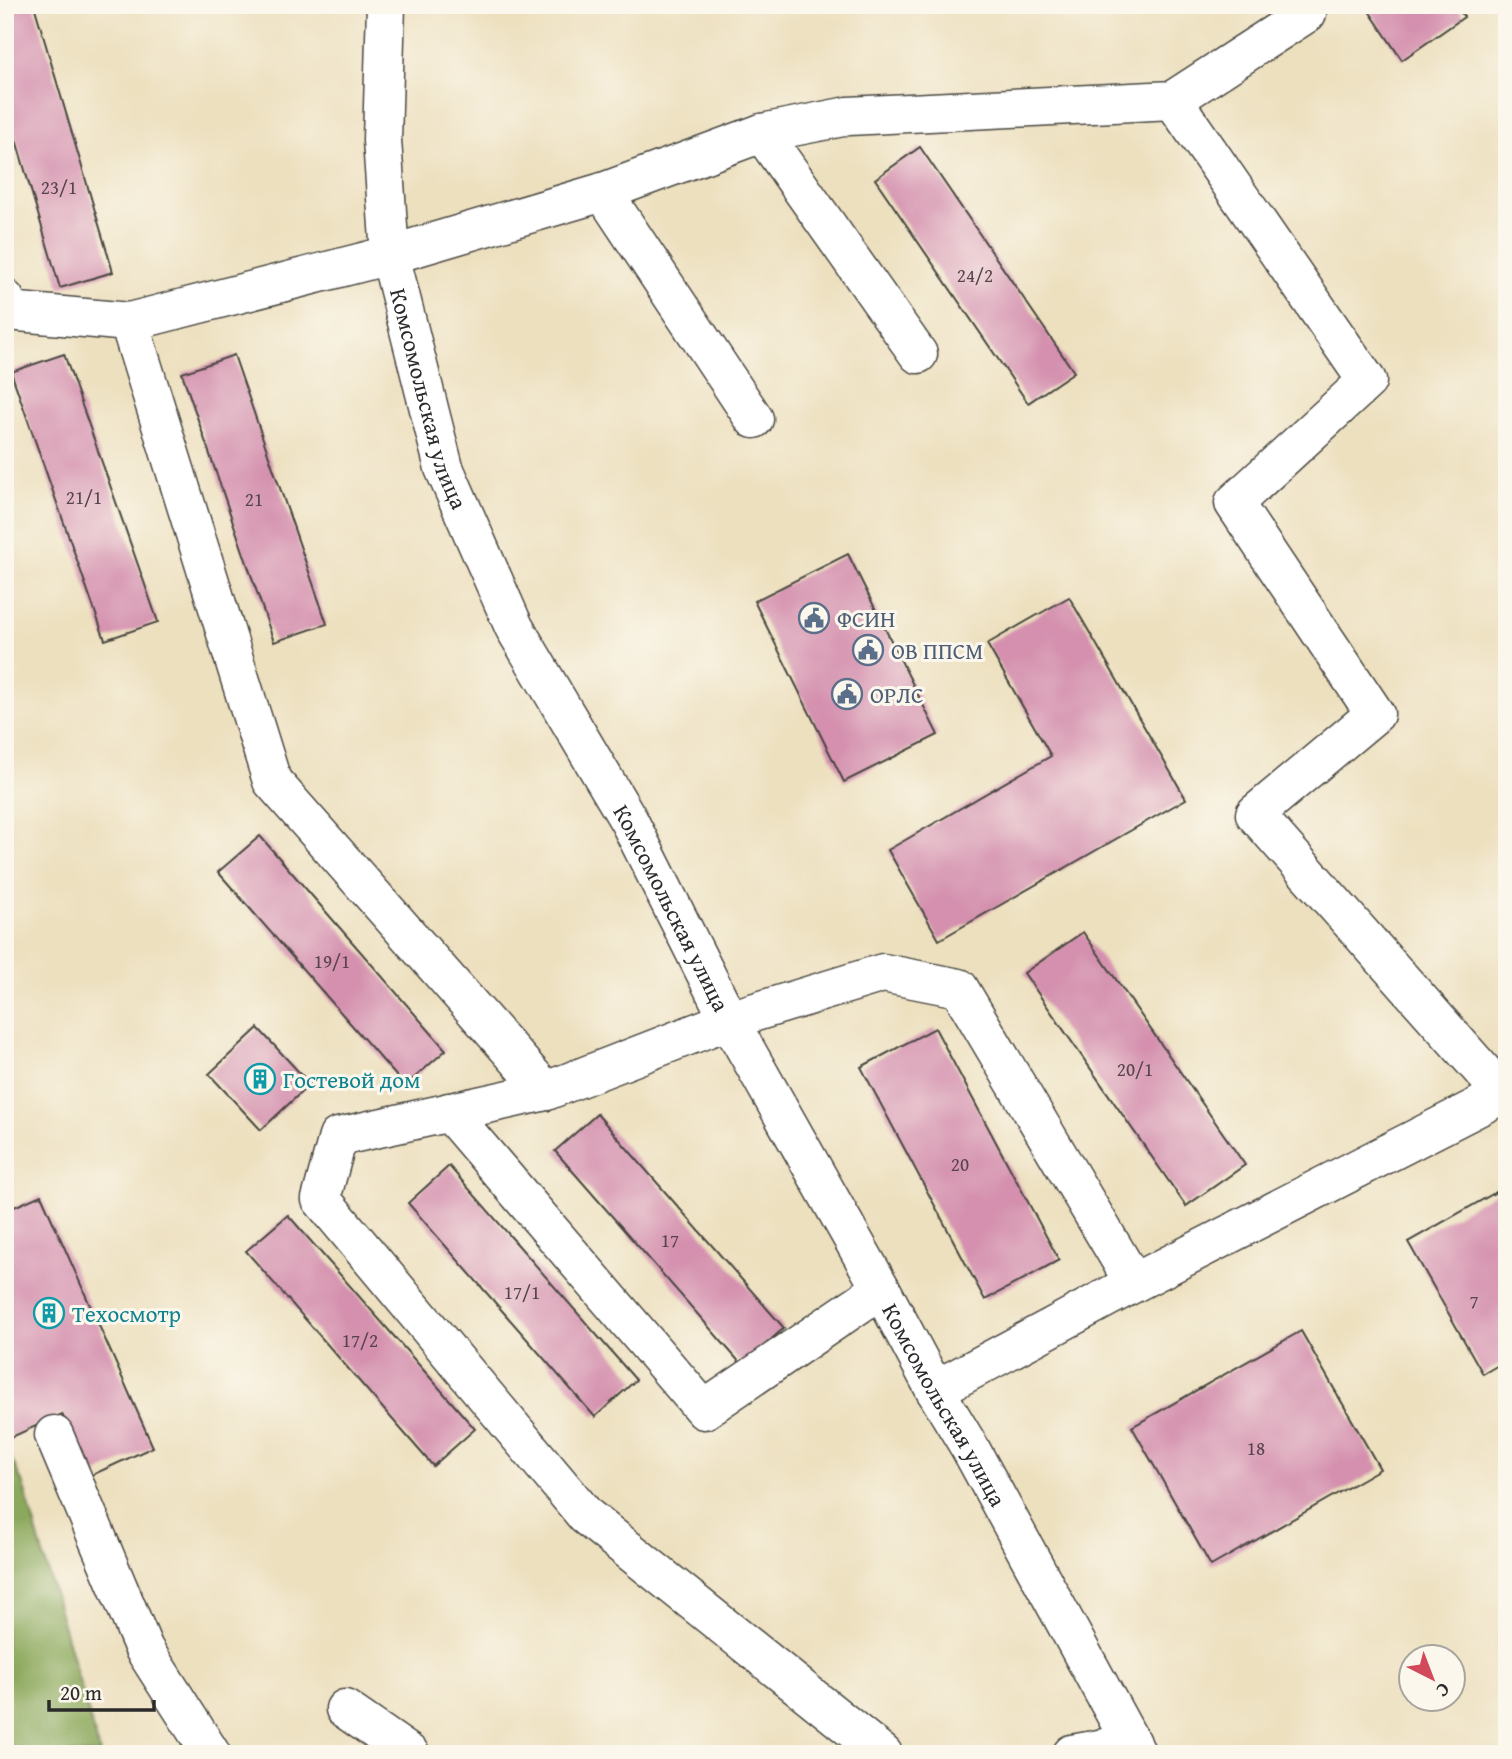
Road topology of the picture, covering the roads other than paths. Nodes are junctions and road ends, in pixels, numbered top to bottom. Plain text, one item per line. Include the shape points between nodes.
1 (386, 5) edge
2 (1302, 5) edge
3 (1173, 100) junction
4 (762, 133) junction
5 (603, 192) junction
6 (390, 255) junction
7 (5, 299) edge
8 (129, 322) junction
9 (918, 354) dead end
10 (754, 419) dead end
11 (729, 1020) junction
12 (545, 1091) junction
13 (1505, 1093) edge
14 (449, 1112) junction
15 (1134, 1283) junction
16 (881, 1289) junction
17 (935, 1390) junction
18 (54, 1436) dead end
19 (345, 1709) dead end
20 (1135, 1749) edge
21 (211, 1754) edge
22 (410, 1754) edge
23 (883, 1754) edge
24 (1072, 1754) edge

1 - 6 street, Комсомольская улица via 382,140
2 - 3 street via 1307,13
3 - 4 street via 848,116
3 - 13 street via 1367,381 1234,503 1375,714 1255,814
4 - 5 street
4 - 9 street
5 - 6 street
5 - 10 street
6 - 8 street
6 - 11 street, Комсомольская улица via 444,468 514,627 629,821
7 - 8 street via 8,311
8 - 12 street via 272,781
11 - 12 street
11 - 15 street via 883,973 959,988
11 - 16 street, Комсомольская улица
12 - 14 street
13 - 15 street
14 - 16 street via 704,1410
14 - 23 street via 338,1137 321,1199 586,1516
15 - 17 street
16 - 17 street, Комсомольская улица
17 - 20 street, Комсомольская улица
18 - 21 street via 145,1649
19 - 22 street
20 - 24 street

